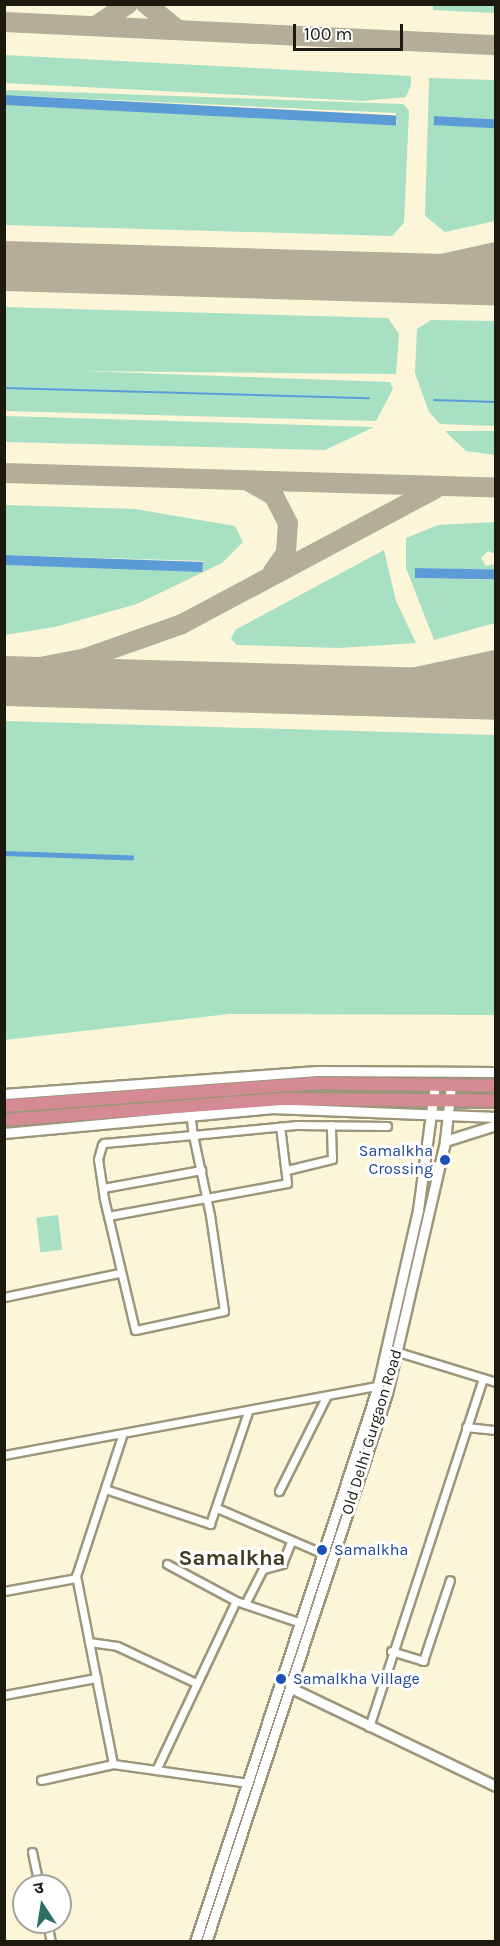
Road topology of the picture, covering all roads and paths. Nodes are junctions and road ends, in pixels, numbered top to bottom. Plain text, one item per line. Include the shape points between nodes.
1 (495, 1072) edge
2 (435, 1085) junction
3 (451, 1086) junction
4 (495, 1086) edge
5 (187, 1092) junction
6 (4, 1094) edge
7 (434, 1100) junction
8 (450, 1101) junction
9 (495, 1101) edge
10 (4, 1106) edge
11 (189, 1111) junction
12 (433, 1116) junction
13 (495, 1117) edge
14 (447, 1119) junction
15 (4, 1120) edge
16 (331, 1125) junction
17 (495, 1125) edge
18 (280, 1126) junction
19 (387, 1126) dead end
20 (4, 1133) edge
21 (193, 1135) junction
22 (445, 1141) junction
23 (201, 1170) junction
24 (287, 1170) junction
25 (103, 1188) junction
26 (206, 1198) junction
27 (108, 1216) junction
28 (119, 1273) junction
29 (4, 1297) edge
30 (398, 1352) junction
31 (483, 1378) junction
32 (495, 1382) edge
33 (377, 1388) junction
34 (387, 1393) junction
35 (326, 1396) junction
36 (248, 1412) junction
37 (466, 1427) junction
38 (495, 1430) edge
39 (122, 1436) junction
40 (4, 1455) edge
41 (105, 1489) junction
42 (279, 1491) dead end
43 (217, 1508) junction
44 (291, 1542) junction
45 (324, 1554) junction
46 (167, 1564) dead end
47 (76, 1578) junction
48 (450, 1581) dead end
49 (4, 1591) edge
50 (236, 1601) junction
51 (245, 1604) junction
52 (301, 1623) junction
53 (89, 1641) junction
54 (391, 1651) junction
55 (96, 1678) junction
56 (196, 1683) junction
57 (291, 1688) junction
58 (4, 1695) edge
59 (369, 1727) junction
60 (113, 1764) junction
61 (156, 1770) junction
62 (41, 1780) dead end
63 (249, 1783) junction
64 (495, 1786) edge
65 (32, 1852) dead end
66 (37, 1874) edge
67 (206, 1909) junction
68 (216, 1913) junction
69 (195, 1941) edge
70 (206, 1941) edge

1 - 6 main road via 317,1071
2 - 3 highway
2 - 5 highway via 315,1083
2 - 7 main road, Old Delhi Gurgaon Road
3 - 4 highway
3 - 8 main road, Old Delhi Gurgaon Road
5 - 10 highway
5 - 11 street
7 - 8 highway
7 - 11 highway via 282,1099
7 - 12 main road, Old Delhi Gurgaon Road
8 - 9 highway
8 - 14 main road, Old Delhi Gurgaon Road
11 - 12 main road via 271,1108
11 - 15 highway
11 - 20 main road
11 - 21 street
12 - 14 main road
12 - 33 main road, Old Delhi Gurgaon Road
13 - 14 main road
14 - 22 main road, Old Delhi Gurgaon Road
16 - 18 street
16 - 19 street
16 - 24 street via 332,1160
17 - 22 main road
18 - 21 street
18 - 24 street
21 - 23 street
21 - 25 street via 104,1143 98,1155
22 - 30 main road, Old Delhi Gurgaon Road
23 - 25 street
23 - 26 street
24 - 26 street via 287,1183
25 - 27 street
26 - 27 street
26 - 28 street via 223,1313 135,1330
27 - 28 street
28 - 29 street
30 - 31 street
30 - 34 main road, Old Delhi Gurgaon Road
31 - 32 street
31 - 37 street
33 - 34 main road
33 - 35 street
33 - 45 main road, Old Delhi Gurgaon Road
34 - 57 main road, Old Delhi Gurgaon Road
35 - 36 street
35 - 42 street
36 - 39 street
36 - 43 street
37 - 38 street
37 - 54 street
39 - 40 street
39 - 41 street
41 - 43 street via 209,1524
41 - 47 street
43 - 44 street via 250,1517
44 - 45 street
44 - 51 street via 282,1564 263,1569
45 - 52 main road, Old Delhi Gurgaon Road
46 - 50 street
47 - 49 street
47 - 53 street
48 - 54 street via 423,1661
50 - 51 street
50 - 56 street
51 - 52 street
52 - 63 main road, Old Delhi Gurgaon Road
53 - 55 street
53 - 56 street via 117,1646
54 - 59 street
55 - 58 street
55 - 60 street
56 - 61 street
57 - 59 main road
57 - 68 main road, Old Delhi Gurgaon Road
59 - 64 main road
60 - 61 street
60 - 62 street
61 - 63 street
63 - 67 main road, Old Delhi Gurgaon Road
65 - 66 street
67 - 68 main road
67 - 69 main road, Old Delhi Gurgaon Road
68 - 70 main road, Old Delhi Gurgaon Road

